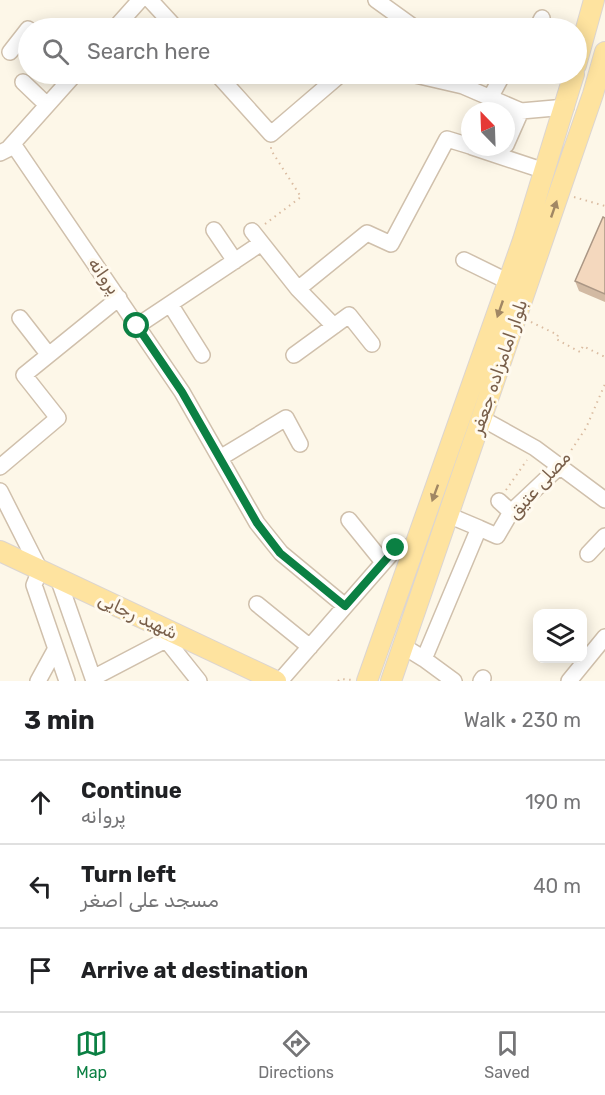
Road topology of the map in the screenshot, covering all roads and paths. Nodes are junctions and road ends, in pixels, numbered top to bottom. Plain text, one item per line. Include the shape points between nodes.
1 (140, 0) edge
2 (150, 0) edge
3 (376, 0) edge
4 (594, 0) edge
5 (124, 18) edge
6 (167, 18) edge
7 (401, 18) edge
8 (587, 25) edge
9 (18, 42) edge
10 (10, 52) dead end
11 (605, 52) edge
12 (25, 84) edge
13 (66, 84) edge
14 (226, 84) edge
15 (329, 84) edge
16 (461, 84) edge
17 (498, 84) edge
18 (572, 84) edge
19 (599, 96) edge
20 (490, 98) junction
21 (47, 105) junction
22 (566, 107) junction
23 (521, 111) junction
24 (515, 124) edge
25 (271, 134) junction
26 (461, 144) edge
27 (6, 149) edge
28 (515, 155) edge
29 (545, 171) junction
30 (559, 192) junction
31 (605, 206) edge
32 (214, 230) dead end
33 (534, 237) junction
34 (256, 238) junction
35 (464, 260) dead end
36 (235, 261) junction
37 (509, 282) junction
38 (298, 289) junction
39 (119, 298) junction
40 (170, 304) junction
41 (517, 315) junction
42 (20, 318) dead end
43 (137, 326) junction
44 (334, 326) junction
45 (372, 344) dead end
46 (48, 354) junction
47 (202, 355) dead end
48 (294, 355) dead end
49 (605, 357) edge
50 (605, 384) edge
51 (481, 418) junction
52 (300, 444) dead end
53 (535, 448) junction
54 (220, 459) junction
55 (561, 465) junction
56 (0, 466) edge
57 (0, 491) edge
58 (605, 500) edge
59 (499, 501) joint
60 (512, 512) junction
61 (448, 515) junction
62 (349, 520) dead end
63 (479, 528) junction
64 (605, 536) edge
65 (415, 547) junction
66 (0, 551) edge
67 (588, 554) dead end
68 (383, 562) junction
69 (40, 570) junction
70 (58, 578) junction
71 (423, 587) junction
72 (447, 598) junction
73 (257, 604) dead end
74 (345, 606) junction
75 (605, 637) edge
76 (172, 638) junction
77 (403, 646) junction
78 (310, 647) junction
79 (55, 650) junction
80 (424, 659) junction
81 (370, 672) edge
82 (392, 676) edge
83 (93, 680) edge
84 (38, 681) edge
85 (67, 681) edge
86 (199, 681) edge
87 (278, 681) edge
88 (338, 681) edge
89 (359, 681) edge
90 (454, 681) edge
91 (569, 681) edge

1 - 5 street
2 - 6 street
3 - 7 street
4 - 8 main road
9 - 10 street
11 - 19 main road, بلوار امامزاده جعفر
12 - 21 street
13 - 21 street
14 - 25 street
15 - 25 street
16 - 20 street
17 - 20 street
18 - 22 main road, بلوار امامزاده جعفر
19 - 30 main road, بلوار امامزاده جعفر
20 - 23 street
21 - 27 street
22 - 23 street
22 - 29 main road, بلوار امامزاده جعفر
23 - 24 street
25 - 34 path via 271,150 301,197
26 - 38 street via 447,139 391,244 367,233
27 - 39 street, پروانه
28 - 29 street
29 - 33 main road, بلوار امامزاده جعفر
30 - 31 path
33 -> 30 main road, بلوار امامزاده جعفر
32 - 36 street
33 - 37 main road, بلوار امامزاده جعفر
33 - 41 main road, بلوار امامزاده جعفر
34 - 36 street
34 - 38 street
35 - 37 street
36 - 40 street
37 -> 65 main road, بلوار امامزاده جعفر
38 - 44 street
39 - 43 street, پروانه
39 - 46 street
40 - 43 street
40 - 47 street
41 - 49 path via 558,335 556,339 580,352 583,346
41 - 51 main road, بلوار امامزاده جعفر
42 - 46 street
43 - 54 street, پروانه via 182,392
44 - 45 street via 349,315
44 - 48 street
46 - 56 street via 24,375 58,418
50 - 55 path, مصلی عتیق via 585,428
51 - 53 street
51 - 61 main road, بلوار امامزاده جعفر
52 - 54 street via 286,418
53 - 55 street
53 - 59 path
54 - 74 street, پروانه via 257,523 280,553
55 - 58 street
55 - 60 street, مصلی عتیق
57 - 69 street
59 - 60 street
60 - 63 street, مصلی عتیق via 497,536
61 - 63 street
61 - 71 main road, بلوار امامزاده جعفر
62 - 68 street
63 - 72 street
64 - 67 street
65 - 68 street via 396,548
65 - 81 main road, بلوار امامزاده جعفر
66 - 69 main road, شهید رجایی
68 - 74 street
69 - 70 main road, شهید رجایی
69 - 79 street via 34,585
70 - 76 main road, شهید رجایی
70 - 83 street
71 - 72 street
71 - 77 main road, بلوار امامزاده جعفر
72 - 80 street
73 - 78 street
74 - 78 street
75 - 91 street
76 - 83 street
76 - 86 street
76 - 87 main road, شهید رجایی
77 - 80 street
77 - 82 main road, بلوار امامزاده جعفر
78 - 87 street
79 - 84 street
79 - 85 street
80 - 90 street
81 - 82 main road
88 - 89 path

